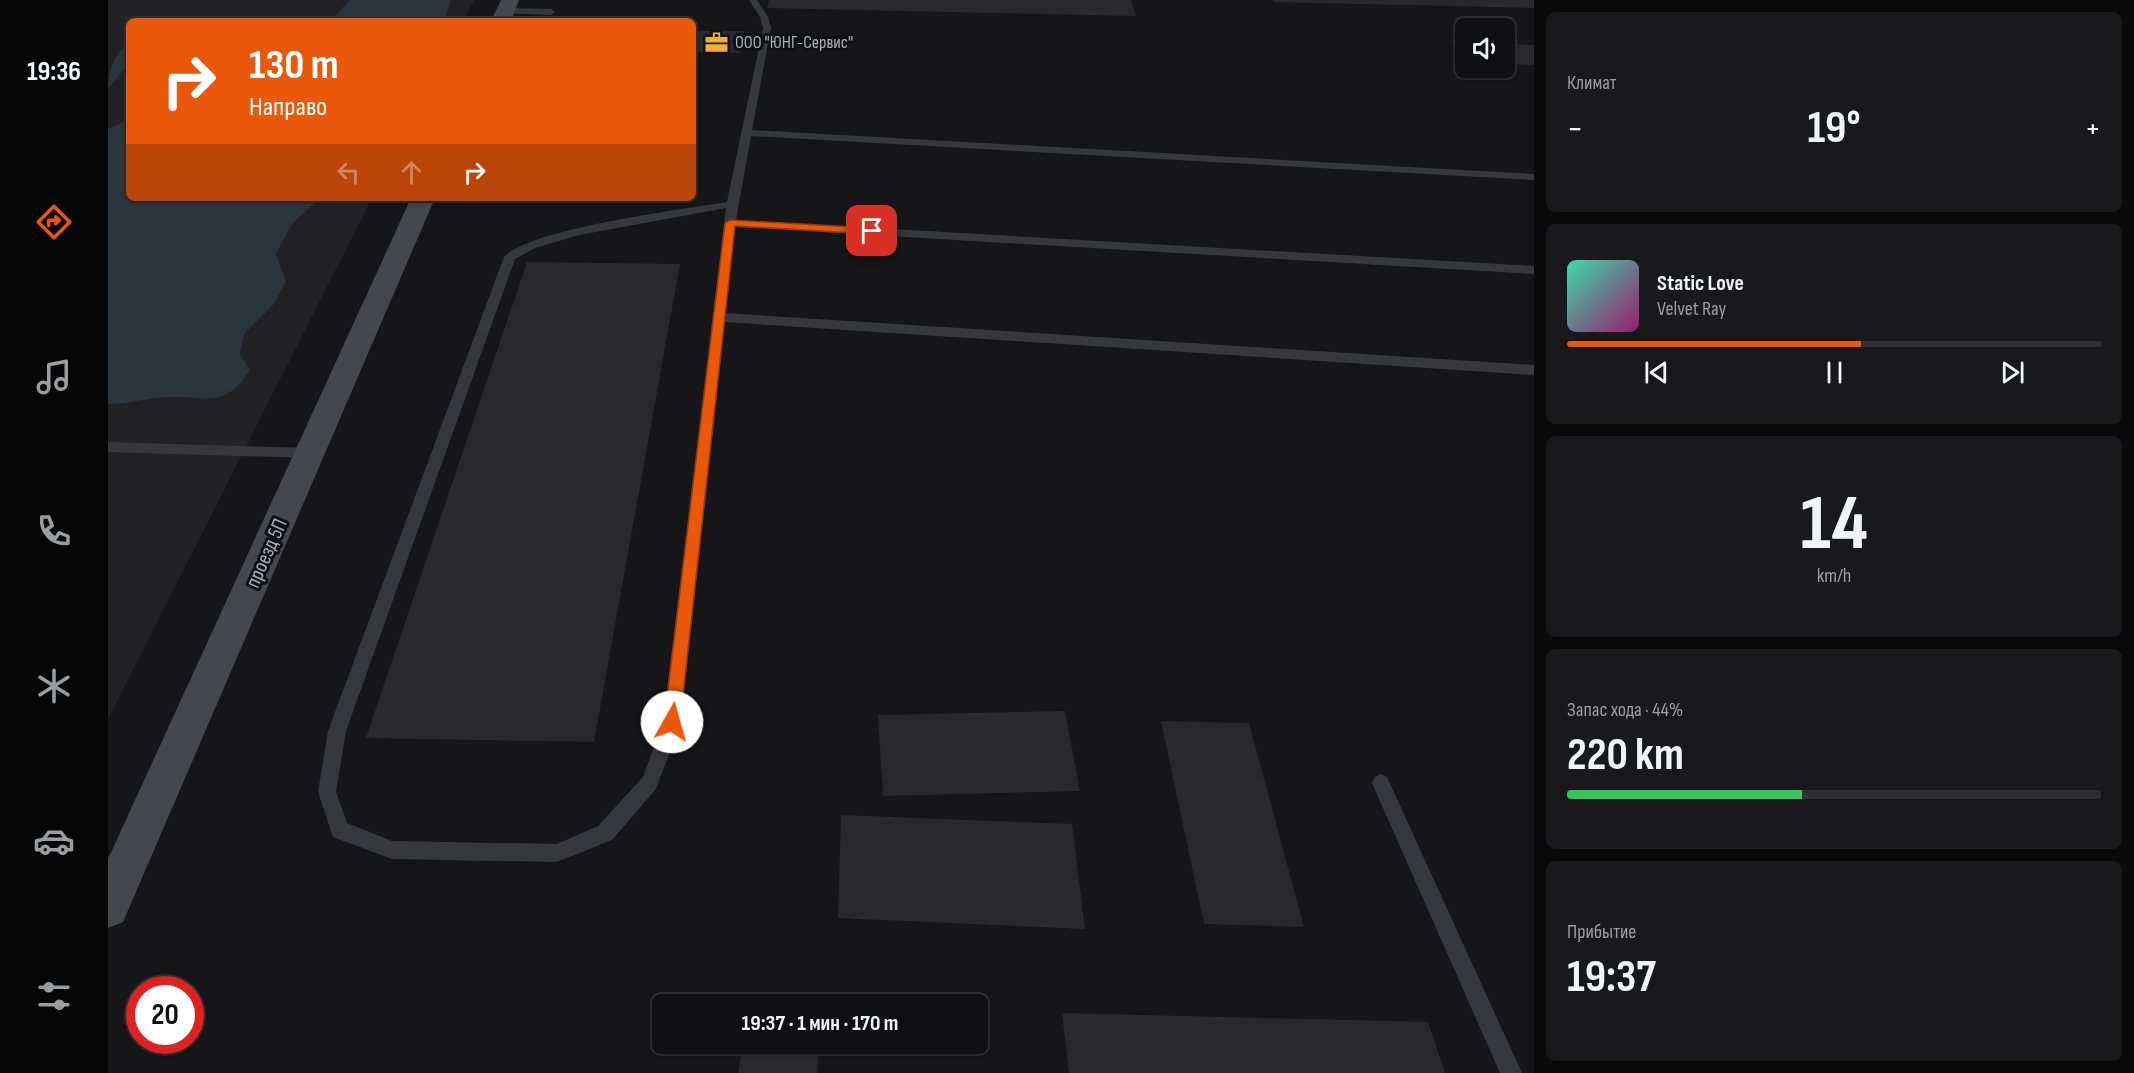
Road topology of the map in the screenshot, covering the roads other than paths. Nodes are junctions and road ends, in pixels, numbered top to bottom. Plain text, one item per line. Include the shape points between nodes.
1 (753, 0) edge
2 (505, 11) edge
3 (551, 12) dead end
4 (746, 133) junction
5 (1534, 177) edge
6 (422, 201) edge
7 (732, 204) junction
8 (730, 223) junction
9 (1534, 270) edge
10 (719, 317) junction
11 (1534, 370) edge
12 (108, 447) edge
13 (310, 453) junction
14 (1381, 783) dead end
15 (108, 907) edge
16 (1511, 1073) edge

1 - 4 lane via 767,28
2 - 3 lane
4 - 5 lane
4 - 7 lane
6 - 13 street, проезд 5П
7 - 8 lane
7 - 10 lane via 578,232 531,245 510,257 337,731 327,792 340,830 392,850 557,853 605,832 650,783 672,722
8 - 9 lane
8 - 10 lane
10 - 11 lane
12 - 13 lane
13 - 15 street, проезд 5П
14 - 16 lane

